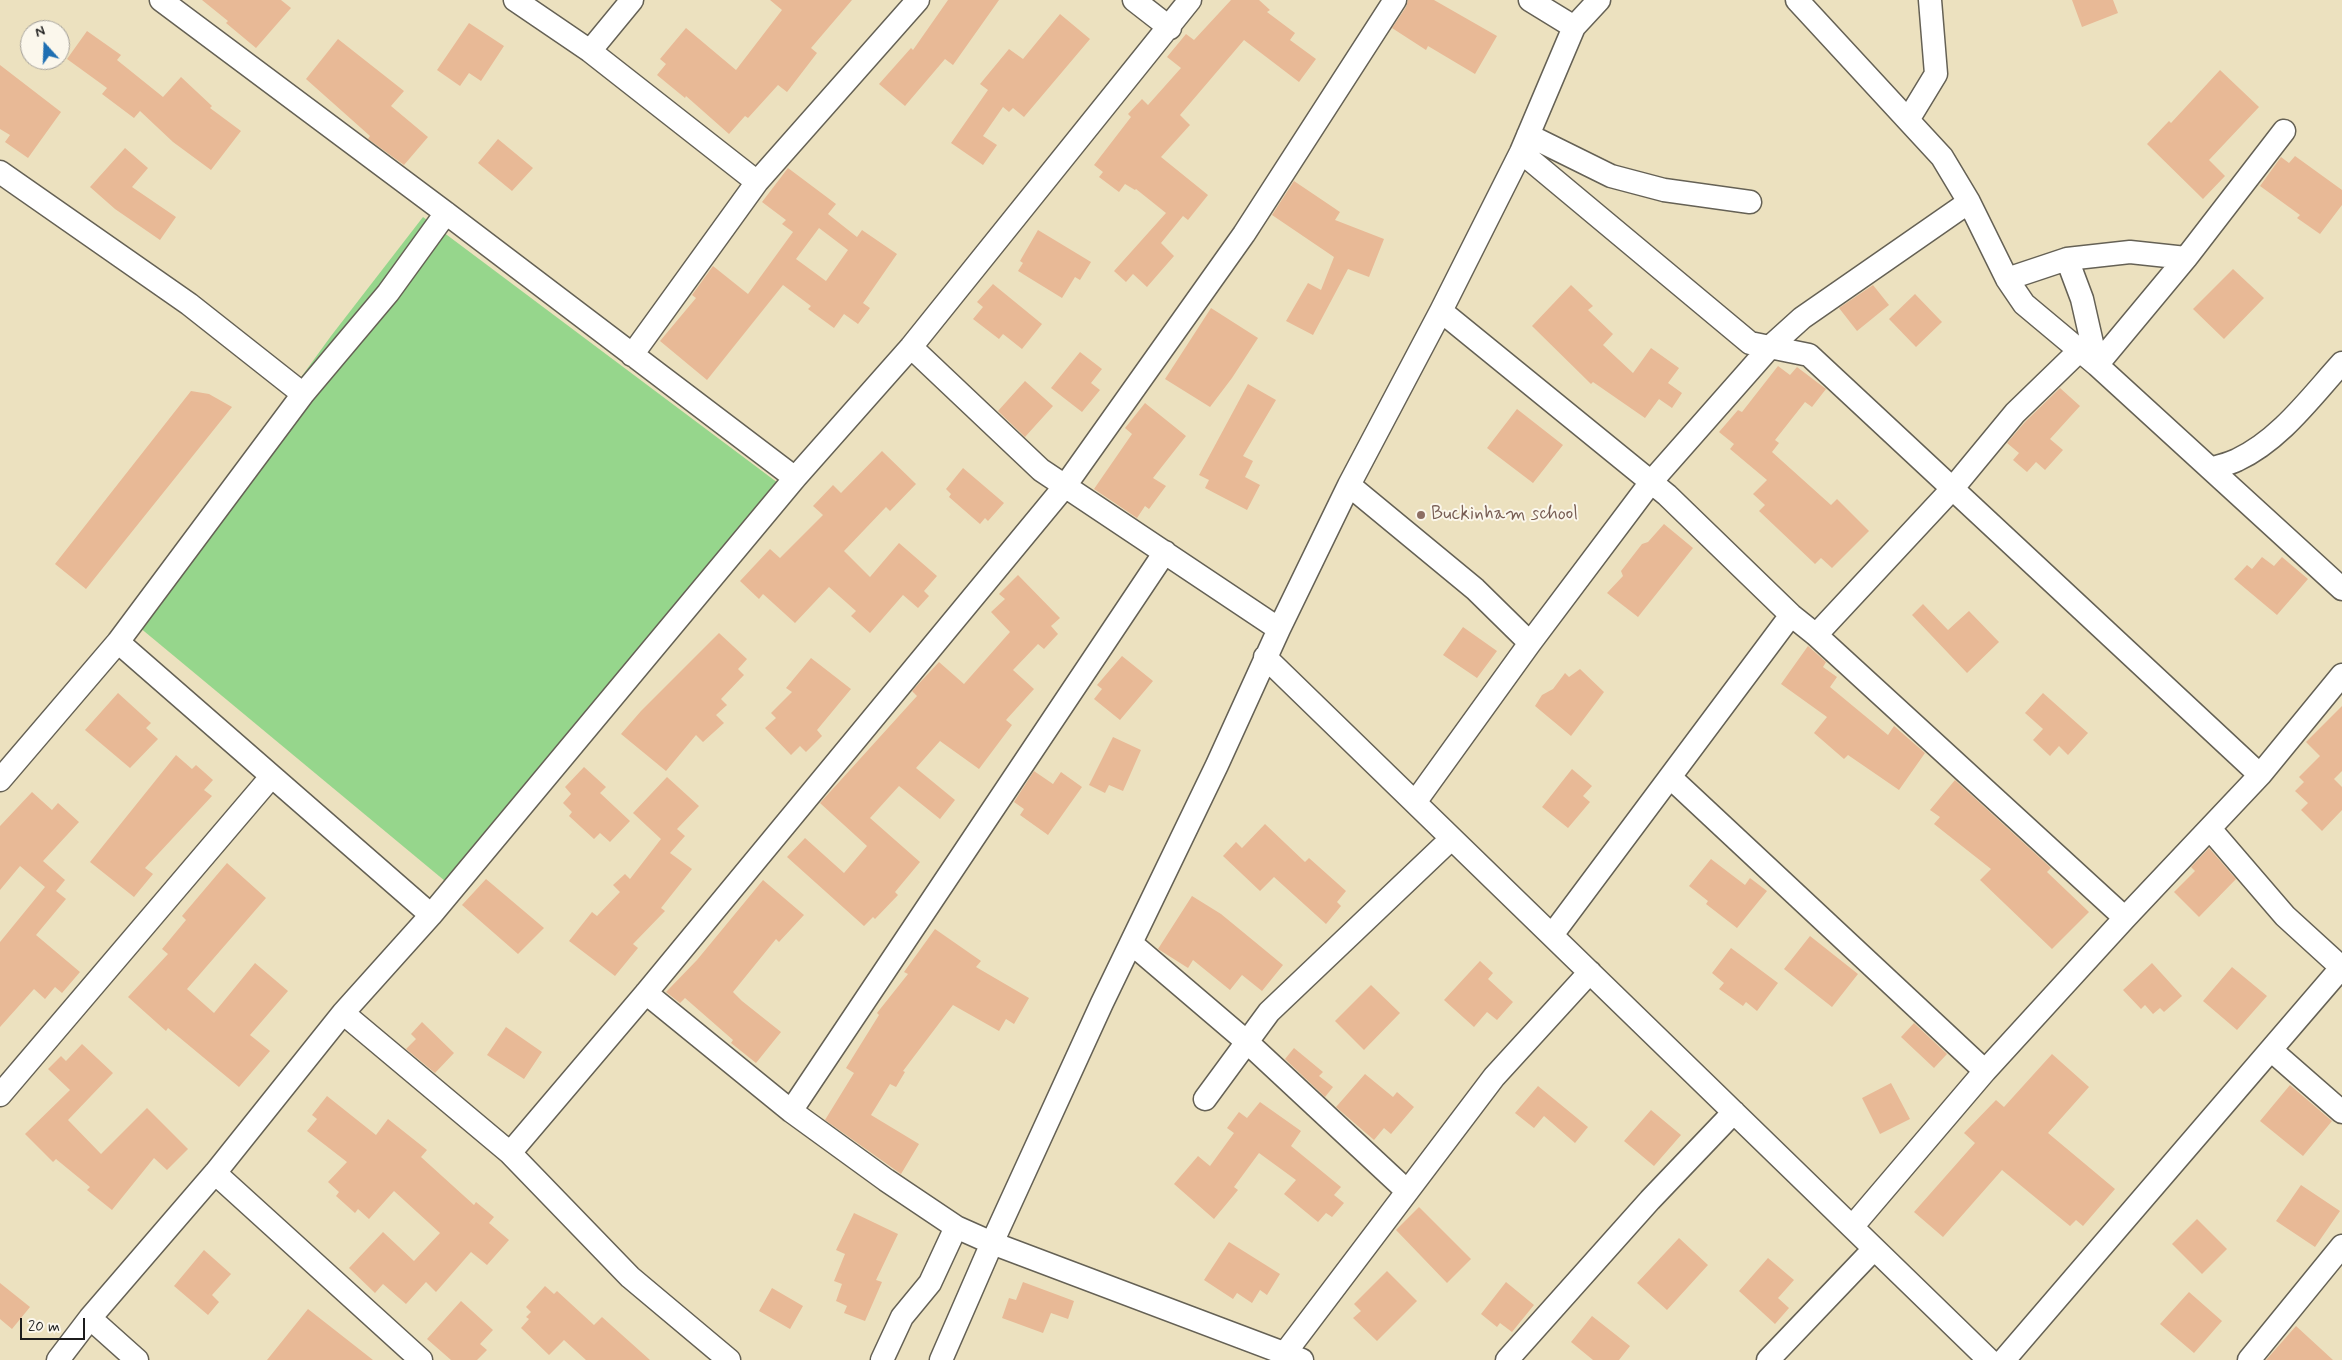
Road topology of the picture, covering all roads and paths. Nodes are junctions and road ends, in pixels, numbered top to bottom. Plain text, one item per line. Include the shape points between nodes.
1 (161, 0) edge
2 (515, 0) edge
3 (632, 0) edge
4 (918, 0) edge
5 (1134, 0) edge
6 (1190, 0) edge
7 (1395, 0) edge
8 (1530, 0) edge
9 (1599, 0) edge
10 (1797, 0) edge
11 (1930, 0) edge
12 (1170, 28) junction
13 (1574, 28) junction
14 (590, 52) junction
15 (1908, 120) junction
16 (2284, 130) dead end
17 (1524, 143) junction
18 (0, 172) edge
19 (757, 182) junction
20 (1750, 202) dead end
21 (1969, 202) junction
22 (446, 212) junction
23 (2186, 258) junction
24 (2067, 259) junction
25 (2007, 279) junction
26 (1441, 311) junction
27 (1770, 346) junction
28 (911, 347) junction
29 (2080, 350) junction
30 (632, 355) junction
31 (2342, 363) edge
32 (2097, 365) junction
33 (303, 394) junction
34 (2211, 468) junction
35 (795, 478) junction
36 (1651, 482) junction
37 (1349, 485) junction
38 (1065, 486) junction
39 (1953, 488) junction
40 (1165, 552) junction
41 (2342, 589) edge
42 (1790, 615) junction
43 (1279, 629) junction
44 (1816, 635) junction
45 (118, 642) junction
46 (1530, 643) junction
47 (1265, 657) junction
48 (2342, 675) edge
49 (2260, 775) junction
50 (271, 777) junction
51 (1670, 778) junction
52 (0, 780) edge
53 (1416, 801) junction
54 (2210, 830) junction
55 (1451, 839) junction
56 (431, 915) junction
57 (2125, 918) junction
58 (1552, 935) junction
59 (1131, 943) junction
60 (2342, 967) edge
61 (1590, 972) junction
62 (646, 993) junction
63 (343, 1013) junction
64 (1247, 1042) junction
65 (2271, 1050) junction
66 (1985, 1071) junction
67 (0, 1095) edge
68 (1205, 1100) dead end
69 (791, 1111) junction
70 (1734, 1112) junction
71 (2342, 1112) edge
72 (510, 1153) junction
73 (215, 1173) junction
74 (1407, 1191) junction
75 (956, 1227) junction
76 (1852, 1227) junction
77 (992, 1243) junction
78 (2342, 1246) edge
79 (1874, 1248) junction
80 (90, 1318) junction
81 (1294, 1357) edge
82 (58, 1360) edge
83 (137, 1360) edge
84 (421, 1360) edge
85 (729, 1360) edge
86 (882, 1360) edge
87 (941, 1360) edge
88 (1507, 1360) edge
89 (1768, 1360) edge
90 (1989, 1360) edge
91 (2004, 1360) edge
92 (2249, 1360) edge

1 - 22 street
2 - 14 street
3 - 14 street
4 - 19 street
5 - 12 street
6 - 12 street
7 - 38 street via 1244,234
8 - 13 street
9 - 13 street
10 - 15 street
11 - 15 street via 1936,74
12 - 28 street
13 - 17 street
14 - 19 street
15 - 21 street via 1942,157
16 - 23 street
17 - 20 street via 1611,176 1664,190
17 - 26 street
17 - 27 street via 1750,343
18 - 33 street via 189,304
19 - 30 street
21 - 25 street
21 - 27 street via 1802,318
22 - 30 street
22 - 33 street via 388,293
23 - 24 street via 2130,252
23 - 32 street
24 - 25 street
24 - 32 street via 2082,299
25 - 29 street via 2024,304
26 - 36 street
26 - 37 street
27 - 36 street
27 - 39 street via 1809,355
28 - 35 street
28 - 38 street via 1041,470
29 - 32 street
29 - 39 street via 2015,413
30 - 35 street
31 - 34 street via 2286,424 2259,447 2236,460
32 - 34 street
33 - 45 street
34 - 41 street
35 - 56 street
36 - 42 street
36 - 46 street
37 - 43 street
37 - 46 street via 1475,589
38 - 40 street
38 - 62 street
39 - 44 street
39 - 49 street
40 - 43 street
40 - 69 street
42 - 44 street
42 - 51 street
43 - 47 street
44 - 57 street
45 - 50 street
45 - 52 street
46 - 53 street
47 - 53 street
47 - 59 street
48 - 49 street
49 - 54 street
50 - 56 street
50 - 67 street
51 - 58 street
51 - 66 street
53 - 55 street
54 - 57 street
54 - 60 street via 2285,916
55 - 58 street
55 - 64 street via 1269,1012
56 - 63 street
57 - 66 street
58 - 61 street
59 - 64 street
59 - 77 street
60 - 65 street
61 - 70 street
61 - 74 street via 1494,1077
62 - 69 street
62 - 72 street
63 - 72 street
63 - 73 street
64 - 68 street
64 - 74 street
65 - 71 street
65 - 91 street
66 - 76 street
69 - 75 street
70 - 76 street
70 - 88 street via 1650,1200
72 - 85 street via 630,1277
73 - 80 street
73 - 84 street
74 - 81 street
75 - 77 street
75 - 86 street via 930,1283 902,1317
76 - 79 street
77 - 81 street
77 - 87 street
78 - 92 street
79 - 89 street
79 - 90 street
80 - 82 street
80 - 83 street

